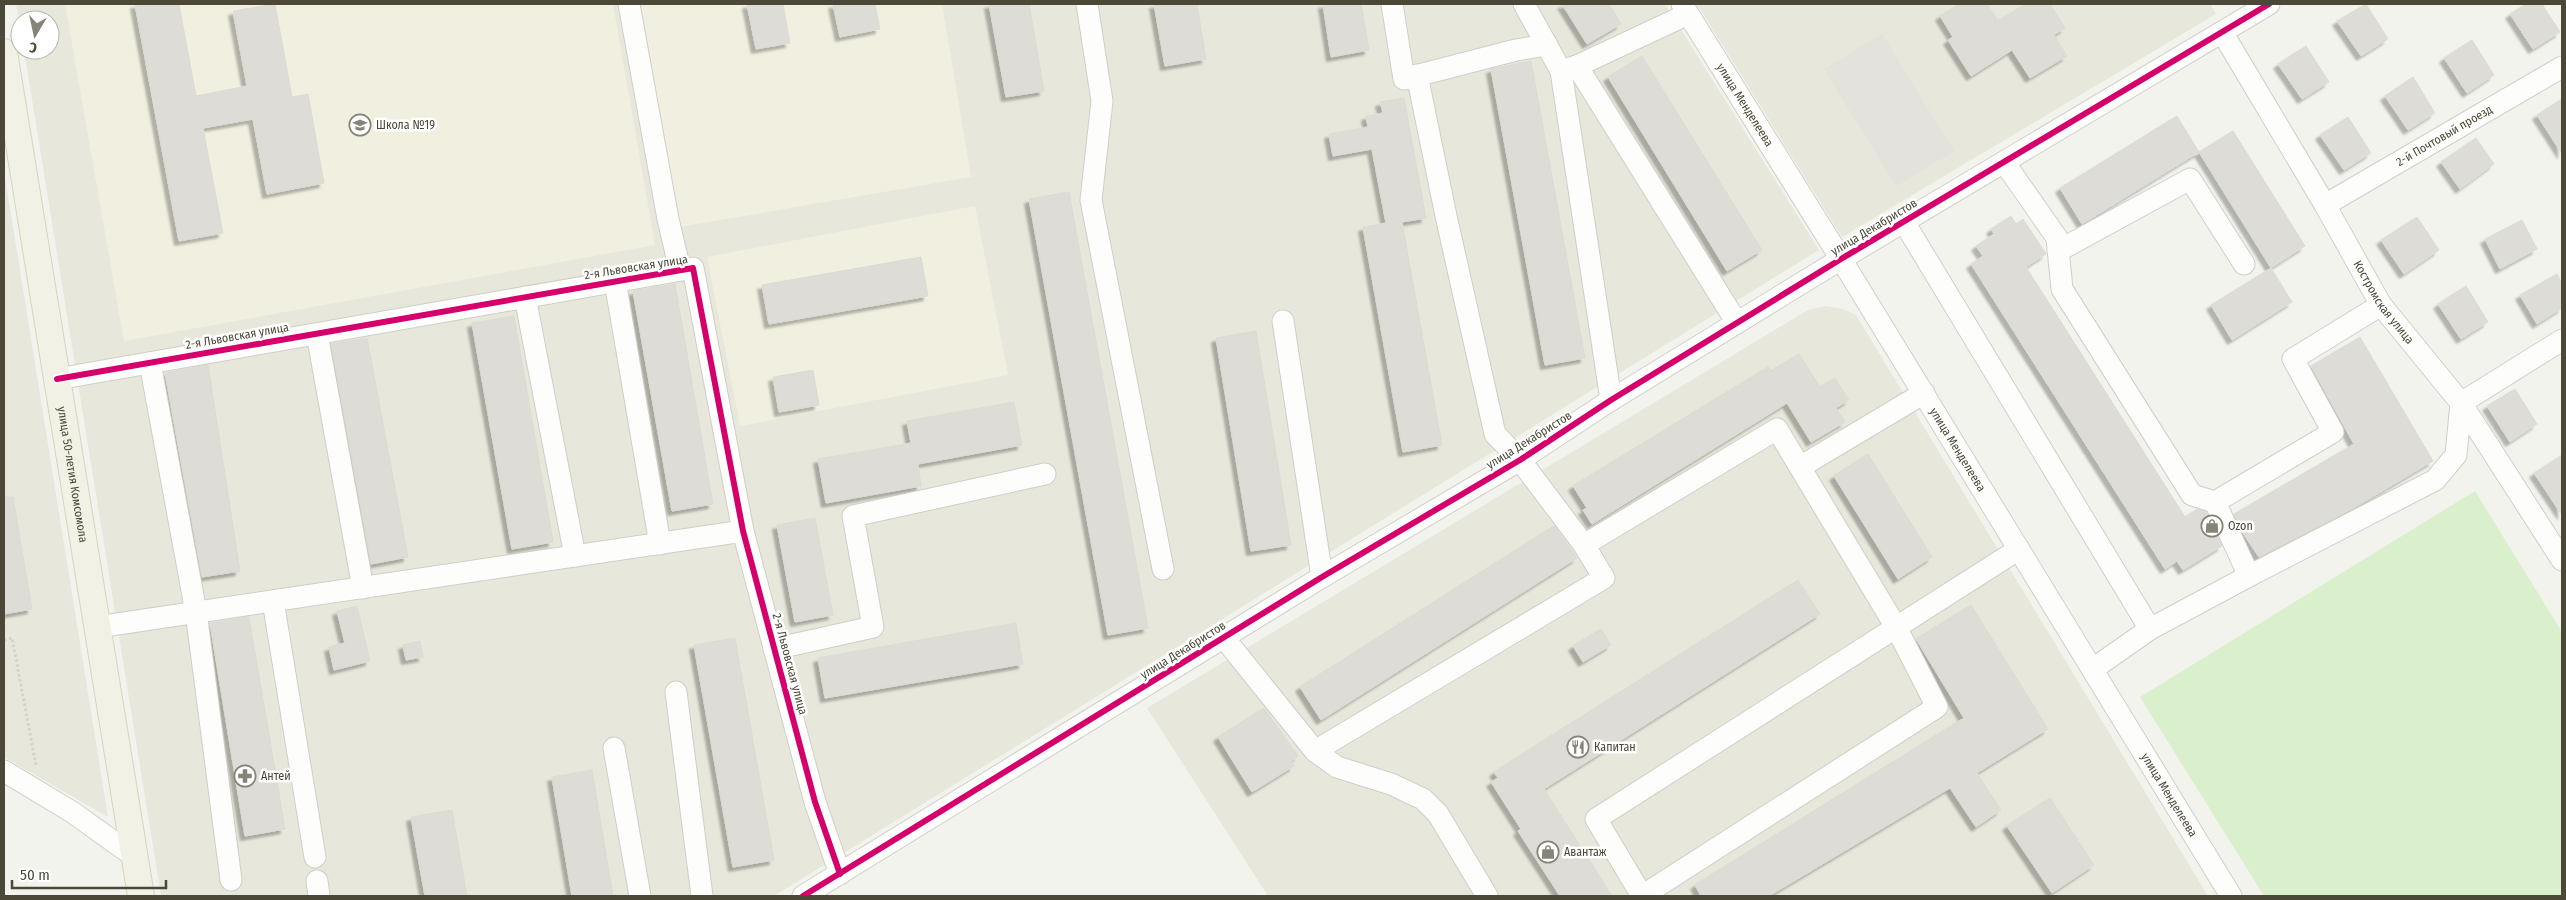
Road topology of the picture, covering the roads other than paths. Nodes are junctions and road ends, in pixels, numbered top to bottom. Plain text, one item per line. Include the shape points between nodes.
1 (629, 4) edge
2 (1087, 4) edge
3 (1392, 4) edge
4 (1524, 4) edge
5 (2269, 4) edge
6 (1685, 9) edge
7 (2222, 32) junction
8 (1547, 45) junction
9 (4, 52) edge
10 (2562, 67) edge
11 (1569, 68) junction
12 (1417, 75) junction
13 (2004, 162) junction
14 (2325, 205) junction
15 (1904, 222) junction
16 (2058, 251) junction
17 (1842, 259) junction
18 (2244, 264) dead end
19 (680, 270) junction
20 (615, 281) junction
21 (525, 297) junction
22 (2381, 304) junction
23 (1284, 320) dead end
24 (1737, 323) junction
25 (317, 334) junction
26 (2562, 340) edge
27 (150, 363) junction
28 (57, 379) junction
29 (1924, 393) junction
30 (1611, 400) junction
31 (2461, 403) junction
32 (1520, 460) junction
33 (1800, 468) junction
34 (1045, 474) dead end
35 (2215, 502) junction
36 (743, 531) junction
37 (660, 544) junction
38 (1584, 545) junction
39 (2019, 549) junction
40 (575, 556) junction
41 (2562, 560) edge
42 (1164, 569) dead end
43 (2249, 576) junction
44 (1322, 577) junction
45 (363, 588) junction
46 (273, 601) junction
47 (196, 612) junction
48 (97, 627) junction
49 (1896, 627) junction
50 (2150, 629) junction
51 (1224, 638) junction
52 (774, 649) junction
53 (2093, 669) junction
54 (676, 692) dead end
55 (614, 748) dead end
56 (1315, 751) junction
57 (4, 771) edge
58 (135, 857) junction
59 (316, 857) dead end
60 (840, 874) junction
61 (231, 880) dead end
62 (141, 896) edge
63 (640, 896) edge
64 (702, 896) edge
65 (803, 896) edge
66 (1487, 896) edge
67 (1642, 896) edge
68 (2231, 896) edge

1 - 19 street
2 - 42 street via 1102,101 1091,200
3 - 12 street via 1404,79
4 - 8 street
5 - 7 street, улица Декабристов
6 - 11 street
6 - 17 street, улица Менделеева
7 - 13 street, улица Декабристов
7 - 14 street, Костромская улица
8 - 11 street
8 - 12 street
9 - 28 main road, улица 50-летия Комсомола
10 - 14 street, 2-й Почтовый проезд
11 - 24 street
11 - 30 street
12 - 32 street via 1495,434
13 - 15 street, улица Декабристов
13 - 16 street via 2057,238
14 - 22 street, Костромская улица
15 - 17 street, улица Декабристов
15 - 50 street
16 - 18 street via 2190,179
16 - 35 street via 2062,289 2192,495
17 - 24 street, улица Декабристов
17 - 29 street, улица Менделеева
19 - 20 street, 2-я Львовская улица
19 - 36 street, 2-я Львовская улица via 693,268
20 - 21 street, 2-я Львовская улица
20 - 37 street
21 - 25 street, 2-я Львовская улица
21 - 40 street
22 - 31 street, Костромская улица
22 - 35 street via 2293,360 2333,432
23 - 44 street
24 - 30 street, улица Декабристов
25 - 27 street, 2-я Львовская улица
25 - 45 street
26 - 31 street
27 - 28 street, 2-я Львовская улица
27 - 47 street
28 - 48 main road, улица 50-летия Комсомола
29 - 33 street
29 - 39 street, улица Менделеева
30 - 32 street, улица Декабристов
31 - 41 street, Костромская улица
31 - 43 street via 2456,455 2435,480
32 - 38 street
32 - 44 street, улица Декабристов
33 - 38 street via 1777,429
33 - 49 street
34 - 52 street via 853,516 873,626
35 - 43 street
36 - 37 street
36 - 52 street, 2-я Львовская улица
37 - 40 street
38 - 56 street via 1604,578
39 - 49 street
39 - 53 street, улица Менделеева
40 - 45 street
43 - 50 street
44 - 51 street, улица Декабристов
45 - 46 street
46 - 47 street
46 - 59 street
47 - 48 street
47 - 61 street
48 - 58 main road, улица 50-летия Комсомола
49 - 67 street via 1937,707
49 - 67 street via 1596,819
50 - 53 street
51 - 56 street
51 - 60 street, улица Декабристов
52 - 60 street, 2-я Львовская улица via 815,802
53 - 68 street, улица Менделеева
54 - 64 street
55 - 63 street
56 - 66 street via 1337,767 1391,784 1423,799 1438,814
57 - 58 street via 72,812
58 - 62 main road, улица 50-летия Комсомола
60 - 65 street, улица Декабристов

